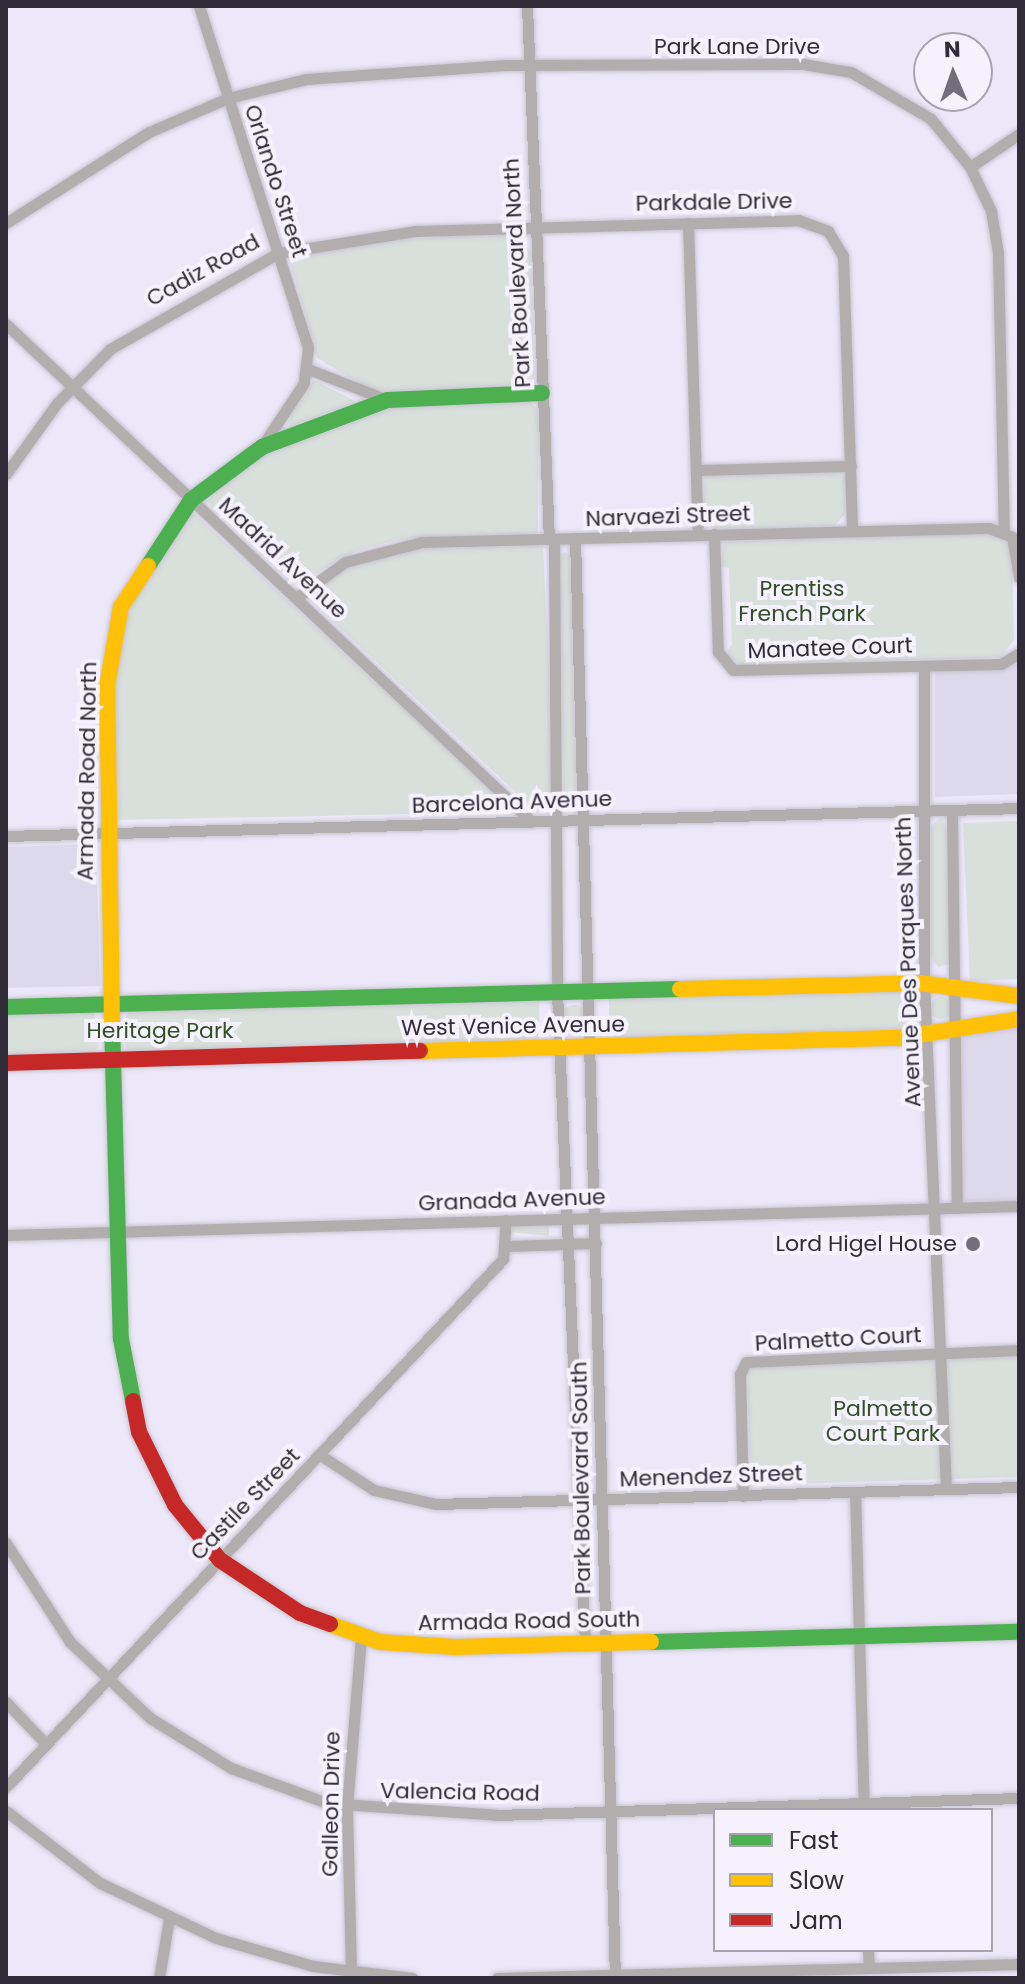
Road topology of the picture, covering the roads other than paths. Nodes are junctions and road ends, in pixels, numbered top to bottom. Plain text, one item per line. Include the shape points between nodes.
1 (199, 6) edge
2 (527, 6) edge
3 (529, 70) junction
4 (228, 98) junction
5 (1019, 134) edge
6 (970, 167) junction
7 (6, 223) edge
8 (688, 223) junction
9 (533, 227) junction
10 (278, 253) junction
11 (6, 324) edge
12 (308, 369) junction
13 (72, 386) junction
14 (542, 393) junction
15 (388, 400) junction
16 (262, 447) junction
17 (851, 466) junction
18 (696, 470) junction
19 (6, 474) edge
20 (191, 500) junction
21 (852, 531) junction
22 (1004, 531) junction
23 (698, 534) junction
24 (714, 534) junction
25 (575, 538) junction
26 (552, 539) junction
27 (1019, 577) edge
28 (296, 598) junction
29 (1019, 653) edge
30 (924, 666) junction
31 (1019, 808) edge
32 (923, 810) junction
33 (952, 810) junction
34 (585, 820) junction
35 (558, 821) junction
36 (532, 822) junction
37 (106, 833) junction
38 (6, 836) edge
39 (924, 983) junction
40 (959, 990) junction
41 (557, 992) junction
42 (592, 992) junction
43 (1019, 996) edge
44 (111, 1005) junction
45 (6, 1007) edge
46 (1019, 1019) edge
47 (959, 1027) junction
48 (926, 1035) junction
49 (559, 1047) junction
50 (594, 1047) junction
51 (113, 1060) junction
52 (6, 1063) edge
53 (1019, 1206) edge
54 (939, 1208) junction
55 (957, 1208) junction
56 (567, 1218) junction
57 (597, 1218) junction
58 (506, 1220) junction
59 (117, 1230) junction
60 (6, 1235) edge
61 (570, 1243) junction
62 (596, 1243) junction
63 (507, 1246) junction
64 (1019, 1350) edge
65 (943, 1354) junction
66 (320, 1455) junction
67 (1019, 1487) edge
68 (946, 1489) junction
69 (855, 1492) junction
70 (743, 1496) junction
71 (601, 1499) junction
72 (580, 1500) junction
73 (6, 1543) edge
74 (220, 1560) junction
75 (1019, 1632) edge
76 (859, 1635) junction
77 (361, 1637) junction
78 (606, 1642) junction
79 (585, 1644) junction
80 (106, 1680) junction
81 (6, 1702) edge
82 (46, 1744) junction
83 (6, 1787) edge
84 (1019, 1798) edge
85 (863, 1806) edge
86 (347, 1807) junction
87 (761, 1808) edge
88 (713, 1809) edge
89 (6, 1811) edge
90 (609, 1811) junction
91 (169, 1918) junction
92 (868, 1952) edge
93 (1019, 1964) edge
94 (869, 1968) junction
95 (351, 1972) junction
96 (615, 1976) edge
97 (159, 1978) edge
98 (412, 1978) edge
99 (497, 1978) edge

1 - 4 street, Orlando Street
2 - 3 street, Park Boulevard North
3 - 4 street, Park Lane Drive via 364,71
3 - 6 street, Park Lane Drive via 840,69 915,105
3 - 9 street, Park Boulevard North
4 - 7 street, Park Lane Drive via 80,170
4 - 10 street, Orlando Street
5 - 6 street
6 - 22 street, Park Lane Drive via 997,242
8 - 9 street, Parkdale Drive
8 - 17 street, Parkdale Drive via 798,220 838,241
8 - 18 street
9 - 10 street, Cadiz Road via 387,233
9 - 14 street, Park Boulevard North
10 - 12 street, Orlando Street
10 - 13 street, Cadiz Road via 130,335
11 - 13 street, Madrid Avenue
12 - 15 street
12 - 16 street
13 - 19 street, Cadiz Road
13 - 20 street, Madrid Avenue
14 - 15 street, Armada Road North
14 - 26 street, Park Boulevard North
15 - 16 street, Armada Road North
16 - 20 street, Armada Road North
17 - 18 street
17 - 21 street, Parkdale Drive
18 - 23 street
20 - 28 street, Madrid Avenue
20 - 37 street, Armada Road North via 138,574 116,623 106,714
21 - 22 street, Narvaezi Street
21 - 24 street, Narvaezi Street
22 - 27 street via 1015,542
23 - 24 street, Narvaezi Street
23 - 25 street, Narvaezi Street
24 - 30 street, Manatee Court via 718,652 729,667
25 - 26 street, Narvaezi Street
25 - 34 street
26 - 28 street, Narvaezi Street via 377,550 339,565
26 - 35 street, Park Boulevard North
28 - 36 street, Madrid Avenue
29 - 30 street, Manatee Court via 1001,664
30 - 32 street, Avenue Des Parques North
31 - 33 street, Barcelona Avenue
32 - 33 street, Barcelona Avenue
32 - 34 street, Barcelona Avenue
32 - 39 street, Avenue Des Parques North
33 - 40 street, Avenue Des Parques North
34 - 35 street, Barcelona Avenue
34 - 42 street
35 - 36 street, Barcelona Avenue
35 - 41 street, Park Boulevard North
36 - 37 street, Barcelona Avenue
37 - 38 street, Barcelona Avenue
37 - 44 street, Armada Road North
39 - 40 street, West Venice Avenue
39 - 42 street, West Venice Avenue
39 - 48 street, Avenue Des Parques North
40 - 43 street, West Venice Avenue
40 - 47 street, Avenue Des Parques North
41 - 42 street, West Venice Avenue
41 - 44 street, West Venice Avenue
41 - 49 street, Park Boulevard North
42 - 50 street, Park Boulevard South
44 - 45 street, West Venice Avenue
44 - 51 street, Armada Road North
46 - 47 street, West Venice Avenue
47 - 48 street, West Venice Avenue
47 - 55 street, Avenue Des Parques North
48 - 50 street, West Venice Avenue
48 - 54 street, Avenue Des Parques North
49 - 50 street, West Venice Avenue
49 - 51 street, West Venice Avenue
49 - 56 street, Park Boulevard South
50 - 57 street, Park Boulevard South
51 - 52 street, West Venice Avenue
51 - 59 street, Armada Road South
53 - 55 street, Granada Avenue
54 - 55 street, Granada Avenue
54 - 57 street, Granada Avenue
54 - 65 street, Avenue Des Parques North
56 - 57 street, Granada Avenue
56 - 58 street, Granada Avenue
56 - 61 street, Park Boulevard South
57 - 62 street, Park Boulevard South
58 - 59 street, Granada Avenue
58 - 63 street
59 - 60 street, Granada Avenue
59 - 74 street, Armada Road South via 122,1357 136,1424 164,1487
61 - 62 street
61 - 63 street
61 - 72 street, Park Boulevard South
62 - 71 street, Park Boulevard South
63 - 66 street, Castile Street via 503,1259
64 - 65 street, Palmetto Court
65 - 68 street, Avenue Des Parques North
65 - 70 street, Palmetto Court via 746,1362 740,1374
66 - 72 street, Menendez Street via 361,1485 415,1501
66 - 74 street, Castile Street
67 - 68 street, Menendez Street
68 - 69 street, Menendez Street
69 - 70 street, Menendez Street
69 - 76 street
70 - 71 street, Menendez Street
71 - 72 street, Menendez Street
71 - 78 street, Park Boulevard South
72 - 79 street, Park Boulevard South
73 - 80 street, Valencia Road via 45,1611
74 - 77 street, Armada Road South via 265,1594
74 - 80 street, Castile Street
75 - 76 street, Armada Road South
76 - 78 street, Armada Road South
76 - 85 street
77 - 79 street, Armada Road South via 436,1647
77 - 86 street, Galleon Drive
78 - 79 street, Armada Road South
78 - 90 street, Park Boulevard South
80 - 82 street, Castile Street
80 - 86 street, Valencia Road via 211,1758
81 - 82 street
82 - 83 street, Castile Street
84 - 85 street, Valencia Road
85 - 87 street, Valencia Road
86 - 90 street, Valencia Road
86 - 95 street, Galleon Drive
88 - 90 street, Valencia Road
89 - 91 street via 76,1867
90 - 96 street, Park Boulevard South
91 - 95 street via 251,1950
91 - 97 street
92 - 94 street
93 - 94 street
94 - 96 street
95 - 98 street
96 - 99 street

